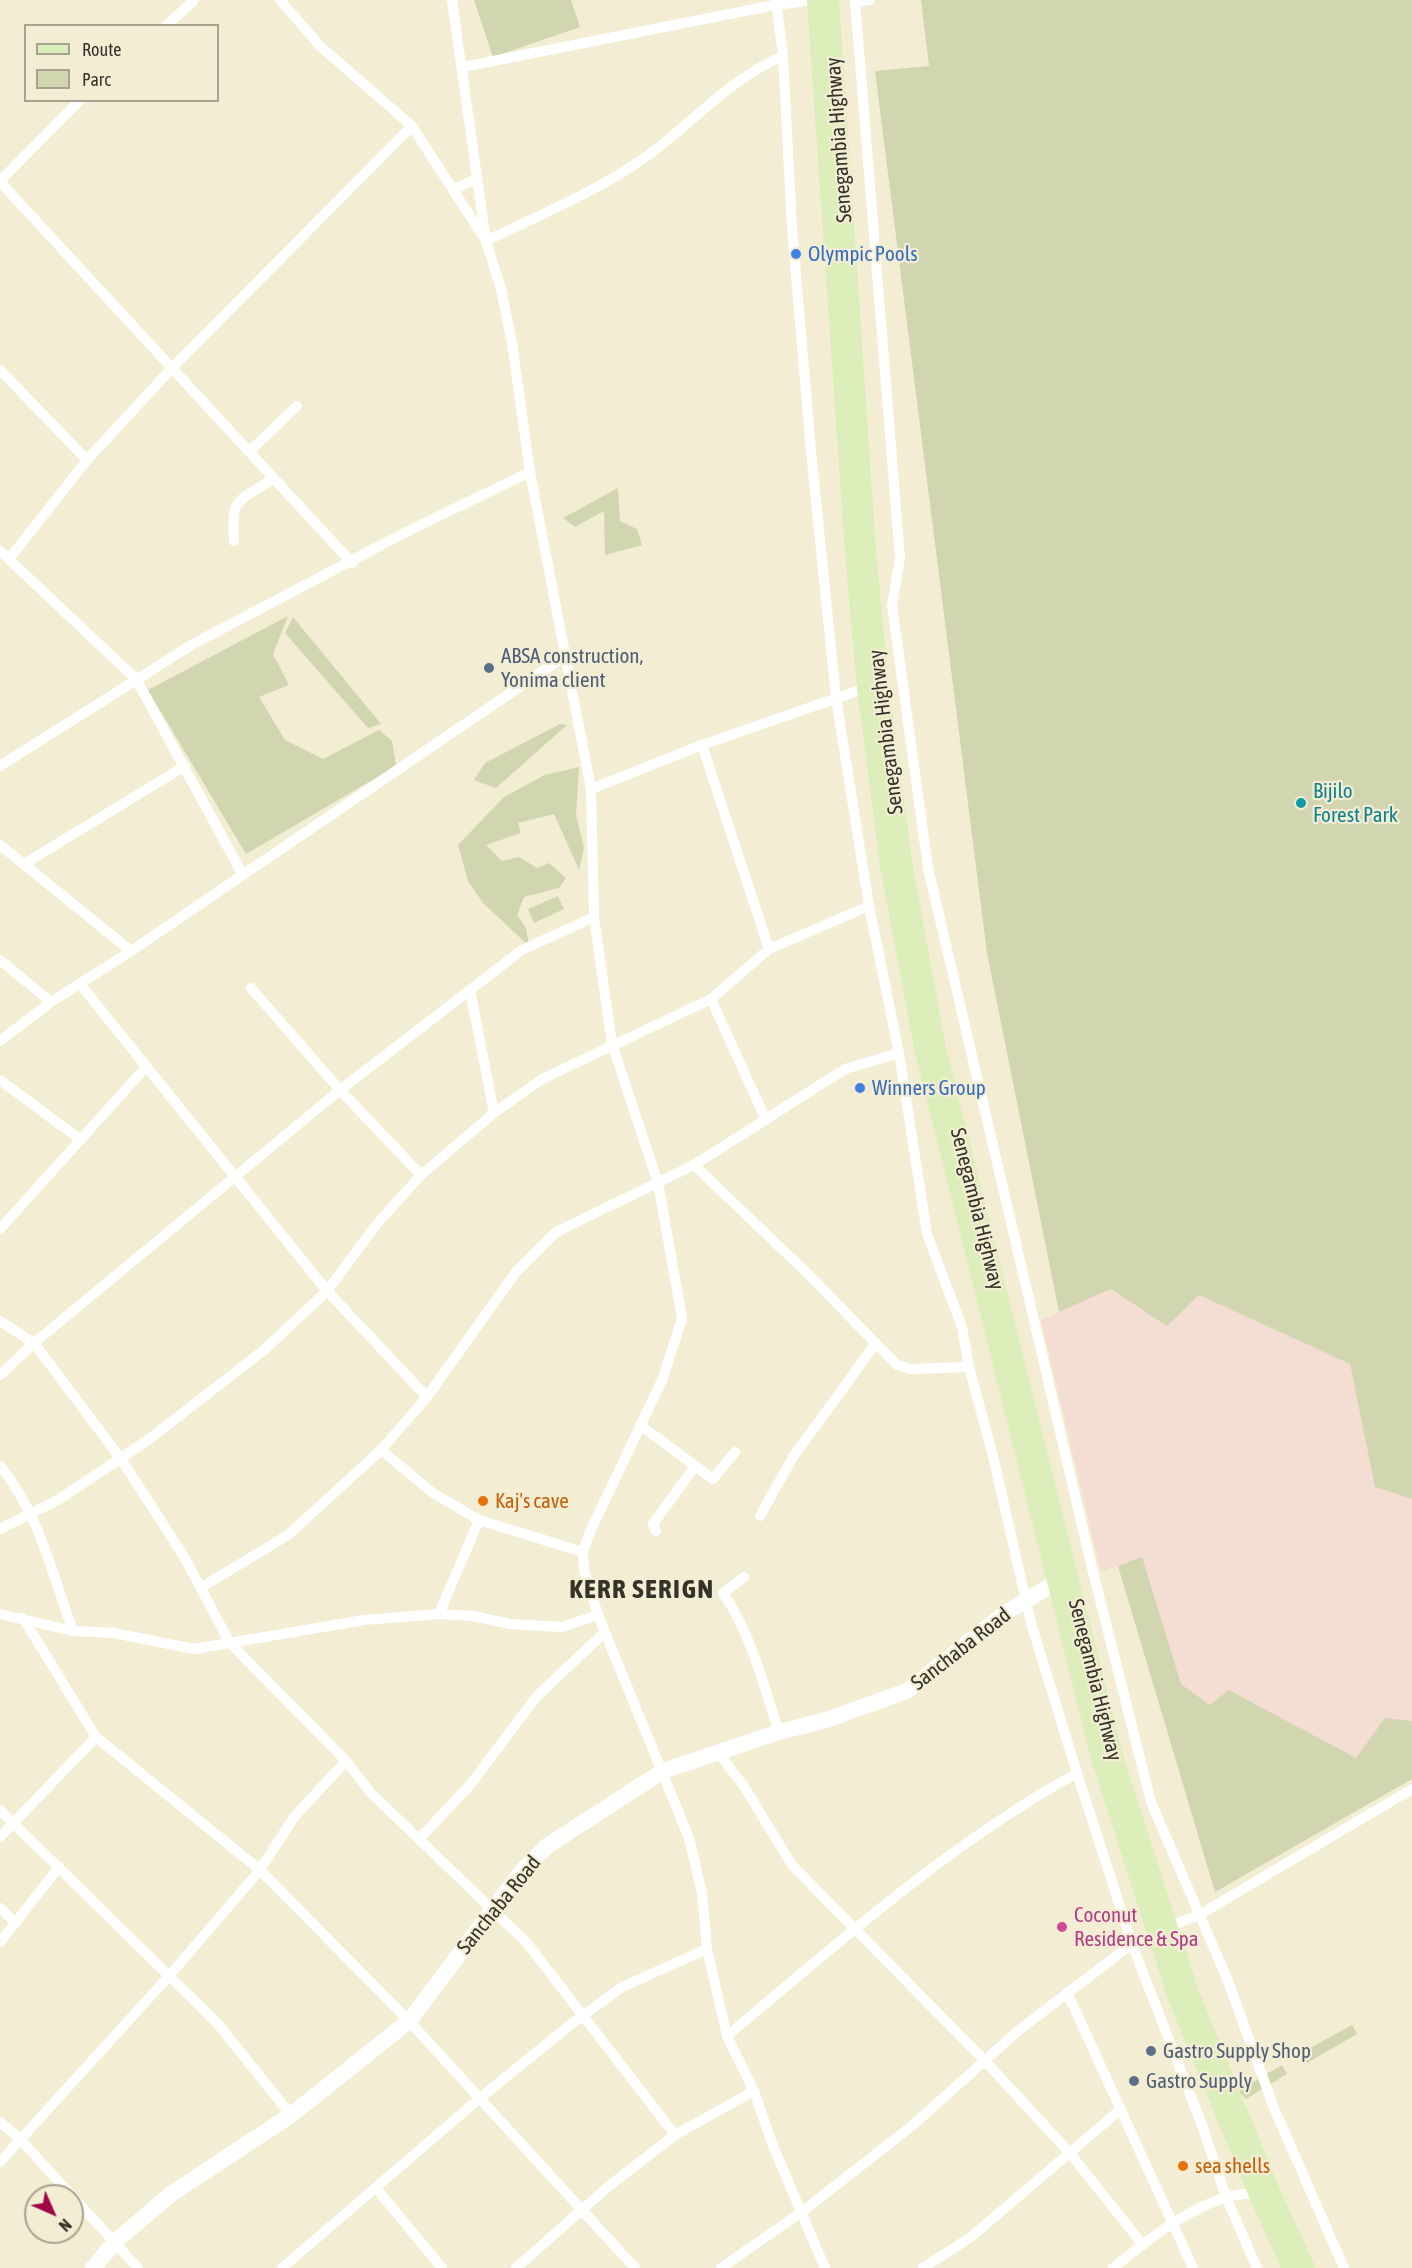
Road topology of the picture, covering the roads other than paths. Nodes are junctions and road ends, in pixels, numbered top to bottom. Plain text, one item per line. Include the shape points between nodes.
1 (194, 0) edge
2 (280, 0) edge
3 (452, 0) edge
4 (816, 0) edge
5 (830, 0) edge
6 (870, 0) edge
7 (855, 1) edge
8 (775, 3) edge
9 (168, 24) edge
10 (783, 56) junction
11 (463, 67) junction
12 (78, 102) edge
13 (412, 126) junction
14 (477, 179) junction
15 (0, 182) edge
16 (453, 189) junction
17 (486, 242) junction
18 (171, 369) junction
19 (0, 370) edge
20 (297, 406) dead end
21 (249, 452) junction
22 (87, 460) junction
23 (530, 472) junction
24 (273, 479) junction
25 (234, 541) dead end
26 (0, 551) edge
27 (9, 559) junction
28 (352, 563) junction
29 (565, 656) junction
30 (136, 679) junction
31 (866, 688) junction
32 (836, 698) junction
33 (702, 745) junction
34 (0, 766) edge
35 (184, 766) junction
36 (591, 789) junction
37 (0, 845) edge
38 (24, 864) junction
39 (243, 875) junction
40 (868, 906) junction
41 (594, 916) junction
42 (769, 949) junction
43 (131, 951) junction
44 (0, 960) edge
45 (80, 984) junction
46 (251, 988) dead end
47 (470, 990) junction
48 (711, 999) junction
49 (51, 1002) junction
50 (0, 1041) edge
51 (612, 1044) junction
52 (899, 1053) junction
53 (146, 1067) junction
54 (0, 1080) edge
55 (340, 1090) junction
56 (494, 1113) junction
57 (766, 1120) junction
58 (81, 1140) junction
59 (694, 1165) junction
60 (421, 1174) junction
61 (236, 1177) junction
62 (658, 1183) junction
63 (0, 1229) edge
64 (327, 1291) junction
65 (0, 1321) edge
66 (34, 1343) junction
67 (876, 1343) junction
68 (969, 1367) junction
69 (0, 1375) edge
70 (427, 1397) junction
71 (640, 1425) junction
72 (381, 1450) junction
73 (735, 1452) dead end
74 (121, 1459) junction
75 (0, 1466) edge
76 (695, 1466) junction
77 (30, 1514) junction
78 (760, 1516) dead end
79 (479, 1520) junction
80 (0, 1529) edge
81 (656, 1531) dead end
82 (583, 1552) junction
83 (744, 1577) dead end
84 (1057, 1582) junction
85 (202, 1587) junction
86 (1027, 1599) junction
87 (0, 1614) edge
88 (439, 1614) junction
89 (598, 1615) junction
90 (23, 1618) junction
91 (73, 1631) junction
92 (605, 1632) junction
93 (230, 1643) junction
94 (779, 1732) junction
95 (96, 1737) junction
96 (718, 1752) junction
97 (346, 1761) junction
98 (663, 1771) junction
99 (1077, 1773) junction
100 (1412, 1789) edge
101 (0, 1810) edge
102 (13, 1823) junction
103 (0, 1837) edge
104 (419, 1839) junction
105 (59, 1867) junction
106 (260, 1870) junction
107 (0, 1908) edge
108 (491, 1911) junction
109 (1199, 1915) junction
110 (16, 1923) junction
111 (1167, 1927) junction
112 (854, 1930) junction
113 (0, 1942) edge
114 (1132, 1944) junction
115 (707, 1949) junction
116 (169, 1976) junction
117 (1067, 1992) junction
118 (585, 2014) junction
119 (409, 2021) junction
120 (727, 2036) junction
121 (985, 2061) junction
122 (754, 2091) junction
123 (480, 2098) junction
124 (1121, 2109) junction
125 (291, 2115) junction
126 (0, 2122) edge
127 (675, 2135) junction
128 (20, 2139) junction
129 (1069, 2152) junction
130 (0, 2162) edge
131 (376, 2188) junction
132 (1257, 2193) junction
133 (1226, 2197) junction
134 (584, 2210) junction
135 (803, 2211) junction
136 (1173, 2224) junction
137 (116, 2241) junction
138 (1143, 2245) junction
139 (93, 2268) edge
140 (138, 2268) edge
141 (282, 2268) edge
142 (442, 2268) edge
143 (516, 2268) edge
144 (635, 2268) edge
145 (721, 2268) edge
146 (825, 2268) edge
147 (923, 2268) edge
148 (1113, 2268) edge
149 (1193, 2268) edge
150 (1257, 2268) edge
151 (1291, 2268) edge
152 (1306, 2268) edge
153 (1344, 2268) edge

1 - 9 street
2 - 13 street via 320,46
3 - 11 street
4 - 8 street
4 - 31 main road, Senegambia Highway
5 - 111 main road, Senegambia Highway via 869,574 909,902 937,1049 1028,1417 1114,1757
6 - 7 street
7 - 109 street via 899,550 892,605 928,868 1092,1568 1151,1802
8 - 10 street
8 - 11 street
10 - 17 street via 758,67 610,180
10 - 32 street via 792,228
11 - 14 street
12 - 15 street
13 - 16 street
13 - 18 street
14 - 16 street
14 - 17 street
15 - 18 street
16 - 17 street
17 - 23 street via 503,299
18 - 21 street
18 - 22 street
19 - 22 street
20 - 21 street
21 - 24 street
22 - 27 street
23 - 28 street via 408,531
23 - 29 street
24 - 25 street via 236,504 232,514
24 - 28 street
26 - 27 street
27 - 30 street
28 - 30 street via 193,644
29 - 36 street
29 - 39 street
30 - 34 street
30 - 35 street
31 - 32 street
31 - 84 main road, Senegambia Highway via 889,864 924,1052
32 - 33 street
32 - 40 street
33 - 36 street
33 - 42 street
35 - 38 street
35 - 39 street
36 - 41 street
37 - 38 street
38 - 43 street
39 - 43 street
40 - 42 street
40 - 52 street
41 - 47 street via 522,950
41 - 51 street
42 - 48 street
43 - 45 street
44 - 49 street
45 - 49 street
45 - 53 street
46 - 55 street
47 - 55 street
47 - 56 street
48 - 51 street
48 - 57 street
49 - 50 street
51 - 56 street via 542,1079
51 - 62 street
52 - 57 street via 845,1069
52 - 68 street via 927,1234 962,1327
53 - 58 street
53 - 61 street
54 - 58 street
55 - 60 street
55 - 61 street
56 - 60 street
57 - 59 street
58 - 63 street
59 - 62 street
59 - 67 street
60 - 64 street via 376,1225
61 - 64 street
61 - 66 street
62 - 70 street via 556,1232 516,1272
62 - 71 street via 682,1318 663,1378
64 - 70 street
64 - 74 street via 264,1350
65 - 66 street
66 - 69 street
66 - 74 street
67 - 68 street via 897,1365 911,1369
67 - 78 street via 793,1457
68 - 86 street
70 - 72 street
71 - 76 street
71 - 82 street
72 - 79 street via 433,1492
72 - 85 street via 288,1534
73 - 76 street via 713,1479
74 - 77 street
74 - 85 street
75 - 77 street
76 - 81 street via 652,1524
77 - 80 street
77 - 91 street
79 - 82 street
79 - 88 street
82 - 89 street
83 - 94 street via 723,1593 739,1616 750,1643
84 - 86 street, Sanchaba Road
84 - 132 main road, Senegambia Highway via 1101,1761 1160,1948
85 - 93 street
86 - 94 street, Sanchaba Road via 972,1637 906,1691
86 - 99 street
87 - 90 street
88 - 89 street via 562,1627
88 - 93 street via 364,1620
89 - 92 street
90 - 91 street
90 - 95 street
91 - 93 street via 114,1633 194,1649
92 - 98 street
92 - 104 street via 537,1696 470,1785
93 - 97 street
94 - 96 street, Sanchaba Road
95 - 102 street
95 - 106 street
96 - 98 street, Sanchaba Road
96 - 112 street via 792,1865
97 - 104 street
97 - 106 street via 294,1817
98 - 108 street, Sanchaba Road via 547,1846
98 - 115 street via 689,1838 702,1893
99 - 112 street via 1033,1797 899,1891
99 - 114 street
100 - 109 street
101 - 102 street
102 - 103 street
102 - 105 street
104 - 108 street
105 - 110 street
105 - 116 street
106 - 116 street
106 - 119 street
107 - 110 street
108 - 118 street via 527,1944
108 - 119 street, Sanchaba Road
109 - 111 street
109 - 153 street via 1228,1981 1274,2108
110 - 113 street
111 - 152 main road, Senegambia Highway via 1206,2034
112 - 120 street
112 - 121 street
114 - 117 street
114 - 133 street
115 - 118 street via 622,1987
115 - 120 street
116 - 125 street via 218,2024
116 - 128 street
117 - 121 street
117 - 124 street
118 - 123 street
118 - 127 street
119 - 123 street
119 - 125 street, Sanchaba Road
120 - 122 street
121 - 129 street
121 - 135 street via 913,2125
122 - 127 street
122 - 135 street via 773,2146
123 - 131 street
123 - 134 street
124 - 129 street
124 - 136 street
125 - 137 street, Sanchaba Road via 171,2194
126 - 128 street
127 - 134 street
128 - 130 street
128 - 137 street
129 - 138 street
129 - 147 street via 971,2237
131 - 141 street
131 - 142 street
132 - 133 street
132 - 151 main road, Senegambia Highway
133 - 136 street
133 - 150 street
134 - 143 street
134 - 144 street
135 - 145 street
135 - 146 street
136 - 138 street
136 - 149 street
137 - 139 street, Sanchaba Road
137 - 140 street
138 - 148 street

